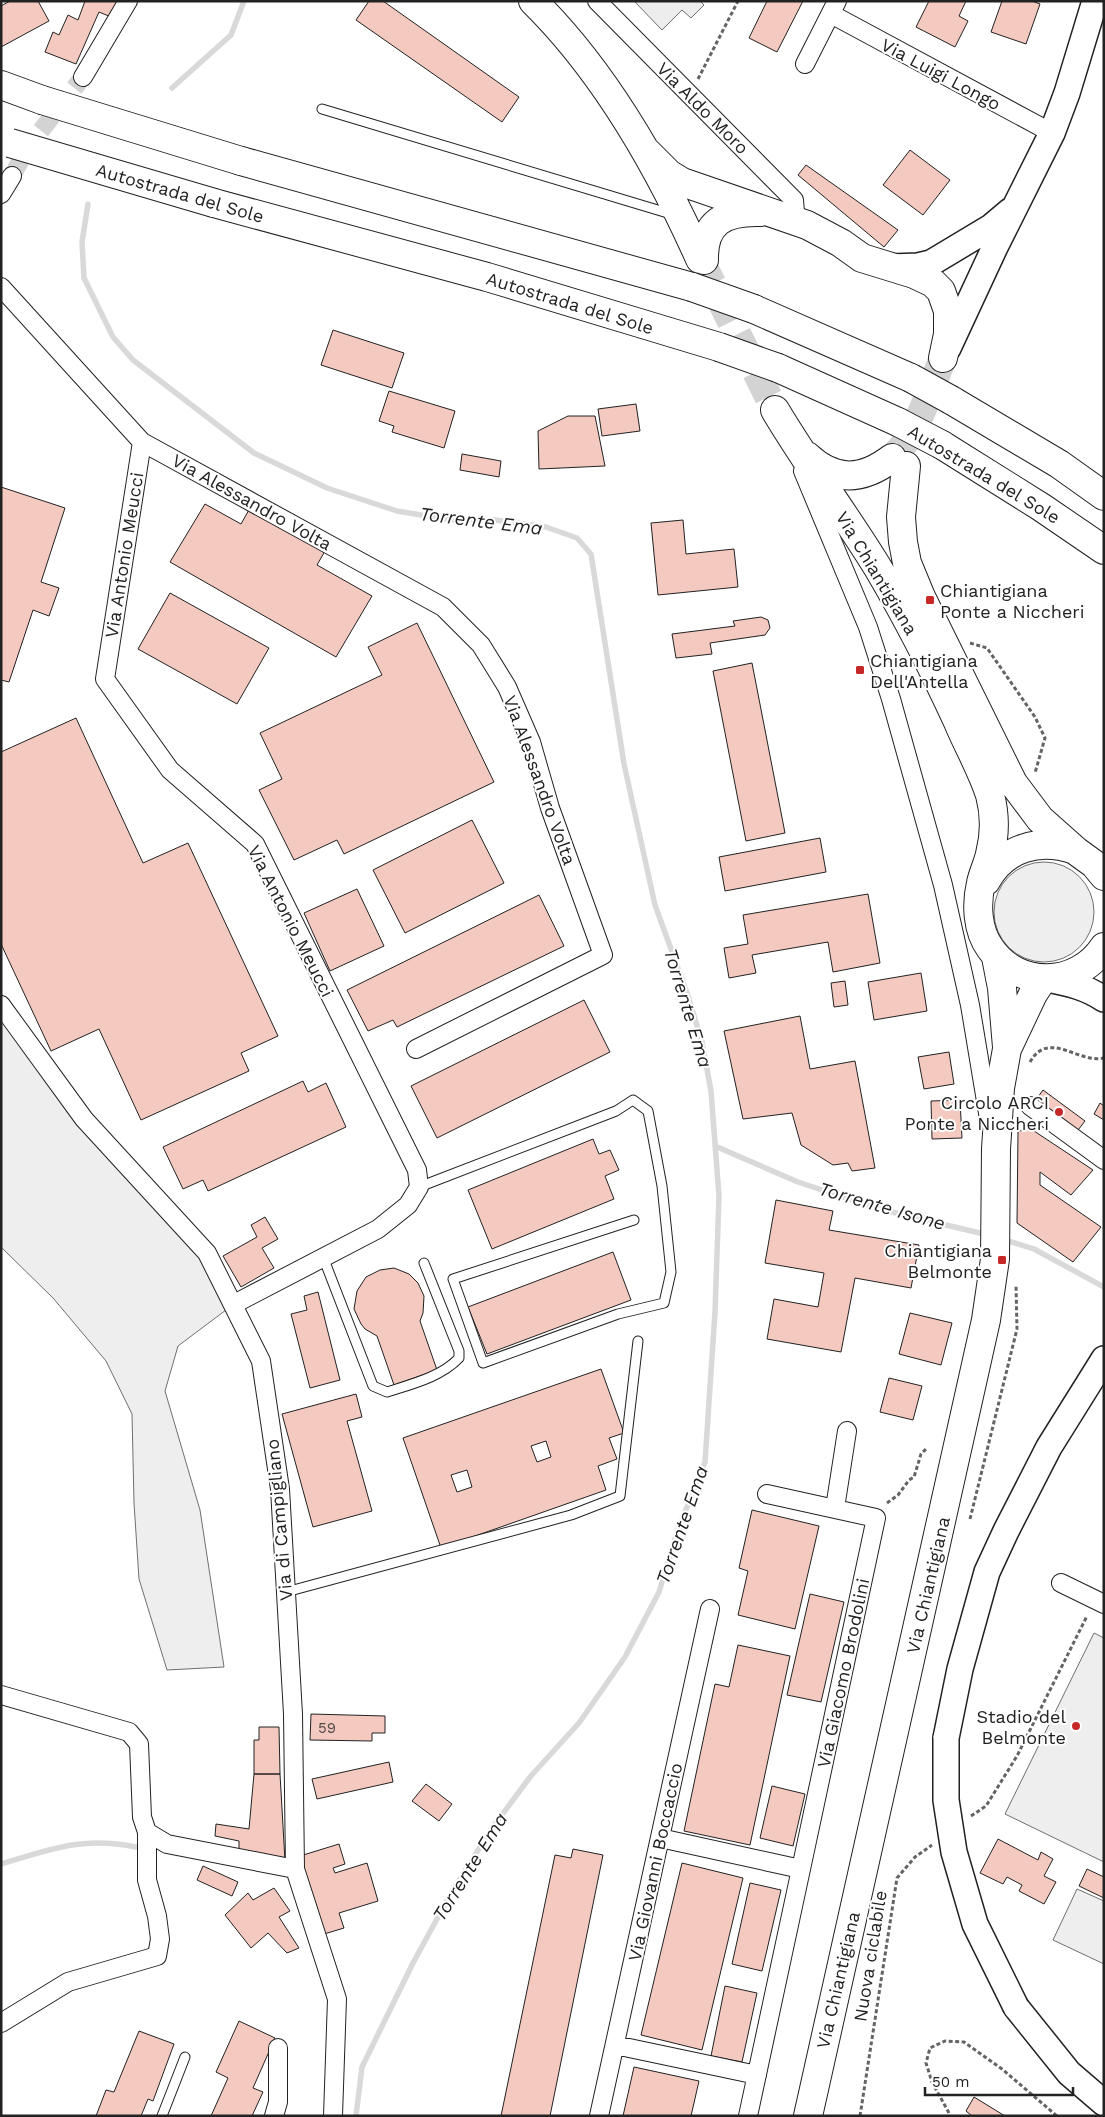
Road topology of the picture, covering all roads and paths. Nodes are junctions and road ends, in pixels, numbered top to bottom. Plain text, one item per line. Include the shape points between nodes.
1 (128, 1) edge
2 (533, 1) edge
3 (597, 1) edge
4 (738, 1) edge
5 (1095, 1) edge
6 (834, 8) edge
7 (805, 64) dead end
8 (83, 77) tunnel mouth
9 (1, 85) edge
10 (690, 95) junction
11 (322, 109) dead end
12 (1052, 133) junction
13 (6, 141) edge
14 (647, 152) junction
15 (12, 176) tunnel mouth
16 (1, 194) edge
17 (1017, 204) junction
18 (782, 215) junction
19 (679, 216) junction
20 (886, 266) junction
21 (1, 287) edge
22 (944, 358) joint
23 (775, 410) tunnel mouth
24 (142, 442) junction
25 (796, 446) junction
26 (1104, 496) edge
27 (1104, 550) edge
28 (966, 642) dead end
29 (1035, 774) dead end
30 (1076, 851) junction
31 (1104, 876) edge
32 (942, 885) junction
33 (978, 911) junction
34 (1104, 947) edge
35 (996, 957) junction
36 (1045, 979) junction
37 (1104, 999) edge
38 (1, 1005) edge
39 (416, 1049) dead end
40 (1007, 1049) junction
41 (1104, 1058) edge
42 (1026, 1069) dead end
43 (1030, 1106) dead end
44 (996, 1155) junction
45 (1104, 1160) edge
46 (419, 1187) junction
47 (634, 1220) dead end
48 (323, 1257) junction
49 (424, 1263) dead end
50 (1016, 1282) dead end
51 (234, 1304) junction
52 (638, 1341) dead end
53 (1101, 1363) edge
54 (848, 1431) dead end
55 (927, 1448) dead end
56 (767, 1494) dead end
57 (835, 1508) junction
58 (876, 1518) junction
59 (970, 1519) dead end
60 (1061, 1583) dead end
61 (286, 1592) junction
62 (1099, 1601) edge
63 (710, 1609) dead end
64 (1, 1696) edge
65 (970, 1817) dead end
66 (147, 1832) junction
67 (660, 1838) junction
68 (939, 1840) dead end
69 (295, 1869) junction
70 (801, 1869) junction
71 (1, 2023) edge
72 (615, 2045) junction
73 (278, 2048) dead end
74 (185, 2057) dead end
75 (757, 2075) junction
76 (1104, 2103) edge
77 (949, 2113) dead end
78 (162, 2116) edge
79 (274, 2116) edge
80 (333, 2116) edge
81 (599, 2116) edge
82 (748, 2116) edge
83 (808, 2116) edge
84 (860, 2116) edge
85 (1057, 2116) edge

1 - 8 street
2 - 14 main road via 574,47
3 - 10 street, Via Aldo Moro
4 - 10 path
5 - 12 main road
6 - 7 street, Via Luigi Longo
6 - 12 street, Via Luigi Longo
9 - 26 main road, bridge via 241,160 692,287 754,309 912,378 1059,464
10 - 18 street, Via Aldo Moro via 794,200 795,212
11 - 19 lane
12 - 17 main road
13 - 27 main road, Autostrada del Sole, bridge via 214,203 487,277 778,368 942,445
14 - 18 main road via 668,174 682,182
14 - 19 main road
15 - 16 street
17 - 20 main road via 991,227 931,262 918,266
17 - 22 main road
18 - 19 main road via 738,212 727,216 717,222 706,241 702,260
18 - 20 main road via 825,234 862,258
20 - 22 main road via 925,278 941,291 949,322
21 - 24 street
23 - 25 main road, Via Chiantigiana
24 - 39 street, Via Alessandro Volta via 443,607 481,645 507,687 531,742 550,808 603,955
24 - 46 street, Via Antonio Meucci via 105,679 170,770 255,844 417,1170
25 - 30 main road, Via Chiantigiana via 820,468 844,475 858,475 899,462 903,542 907,563 921,597 1013,783 1040,819
25 - 32 street via 801,466 874,645
25 - 33 main road, Via Chiantigiana via 878,569 942,687 990,795 994,828 988,865 981,882
28 - 29 path via 987,648 1035,717 1045,738
30 - 31 main road, Via Chiantigiana
30 - 33 main road, Via Chiantigiana via 1039,844 1008,855 986,880
32 - 33 street via 958,905
32 - 44 street via 970,1005
33 - 35 main road, Via Chiantigiana via 984,937
34 - 36 main road, Via Chiantigiana via 1076,972
35 - 36 main road, Via Chiantigiana via 1016,972 1030,978
35 - 40 main road, Via Chiantigiana
36 - 37 main road via 1071,983
36 - 40 main road, Via Chiantigiana via 1033,994
38 - 51 street, Via di Campigliano via 84,1119 208,1254
40 - 44 main road, Via Chiantigiana via 998,1098
41 - 42 path via 1047,1048 1036,1053
43 - 45 street
44 - 83 main road, Via Chiantigiana via 996,1252 986,1320
46 - 47 lane via 616,1111 633,1100 648,1111 662,1186 671,1272 664,1303 618,1314 483,1363 453,1279
46 - 48 street via 408,1205 378,1229
48 - 49 lane via 373,1386 387,1392 450,1368 460,1358
48 - 51 street
50 - 59 path via 1017,1329
51 - 61 street, Via di Campigliano via 261,1361 280,1489
52 - 61 lane via 620,1496 571,1515
53 - 76 main road, bridge via 1049,1447 987,1572 960,1669 946,1738 946,1800 954,1852 974,1924 1016,2007 1069,2073
54 - 57 street
55 - 58 path via 921,1454 914,1477
56 - 57 street
57 - 58 street
58 - 70 street, Via Giacomo Brodolini
60 - 62 street
61 - 69 street, Via di Campigliano via 293,1714
62 - 65 path via 1017,1756 986,1806
63 - 67 street, Via Giovanni Boccaccio
64 - 66 street via 129,1732 139,1744 142,1817
66 - 69 street via 167,1844
66 - 71 street via 147,1880 160,1939 157,1956 68,1982
67 - 70 street
67 - 72 street, Via Giovanni Boccaccio
68 - 84 path, Nuova ciclabile via 915,1857 897,1878
69 - 80 street, Via di Campigliano via 337,2000
70 - 75 street, Via Giacomo Brodolini
72 - 75 street
72 - 81 street, Via Giovanni Boccaccio
73 - 79 street via 278,2102
74 - 78 lane
75 - 82 street, Via Giacomo Brodolini
77 - 85 path via 926,2063 930,2048 945,2041 964,2042 1002,2069

